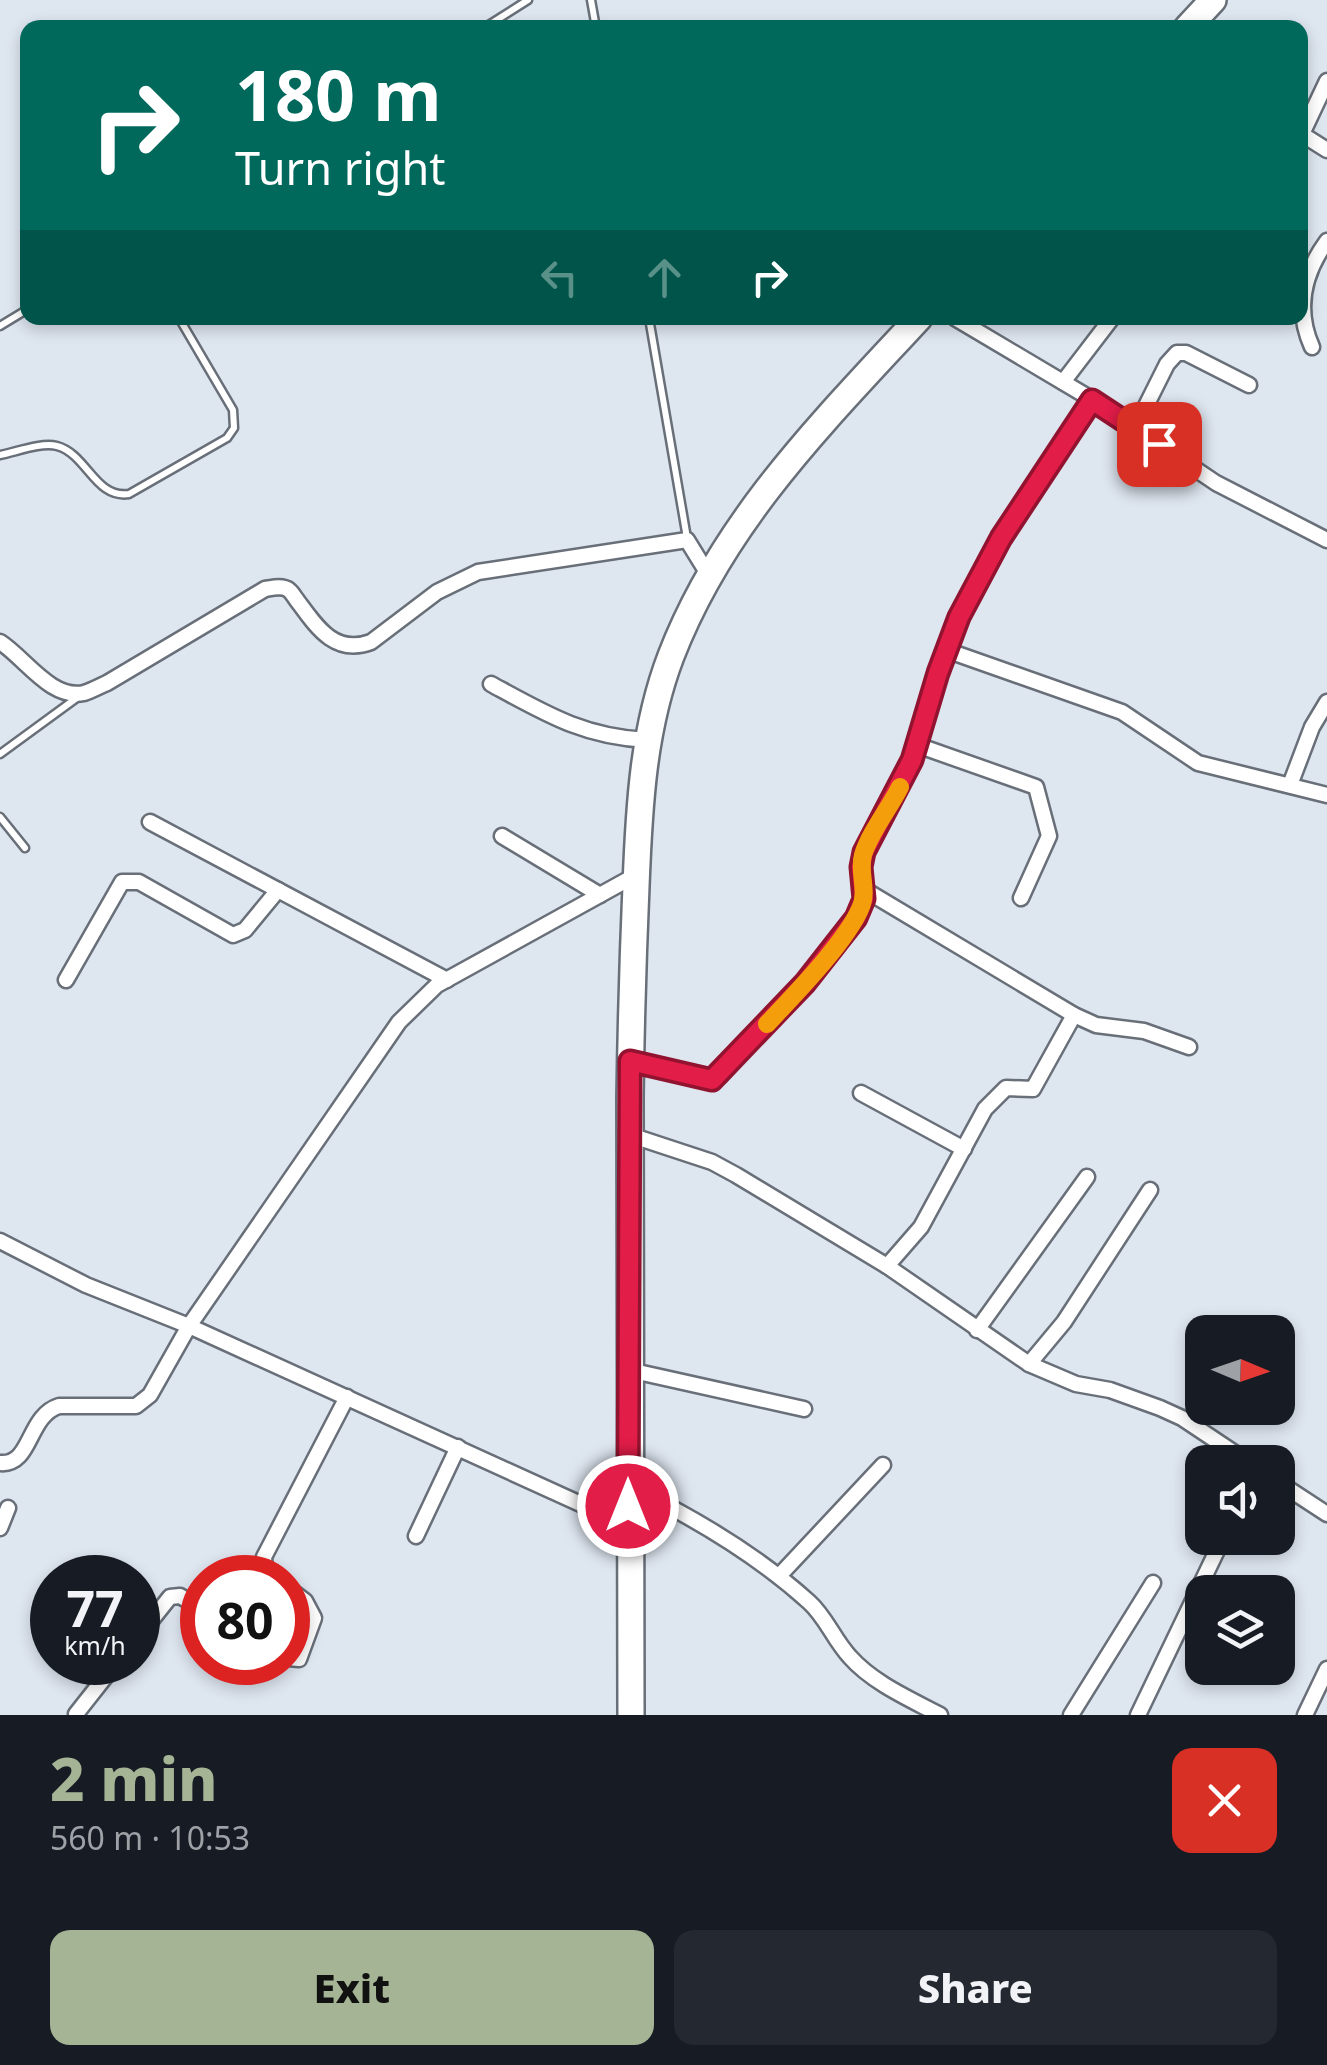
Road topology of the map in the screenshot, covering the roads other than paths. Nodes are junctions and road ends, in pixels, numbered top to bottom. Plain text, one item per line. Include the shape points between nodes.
1 (528, 0) edge
2 (1212, 0) edge
3 (497, 20) edge
4 (1194, 20) edge
5 (1327, 82) edge
6 (1308, 120) edge
7 (1327, 241) edge
8 (1308, 279) edge
9 (183, 325) edge
10 (651, 325) edge
11 (913, 325) edge
12 (967, 325) edge
13 (1107, 325) edge
14 (1304, 325) edge
15 (1312, 347) dead end
16 (1063, 382) junction
17 (1249, 385) dead end
18 (1092, 400) junction
19 (1135, 428) junction
20 (0, 455) edge
21 (687, 540) junction
22 (1327, 540) edge
23 (708, 574) junction
24 (0, 642) edge
25 (946, 650) junction
26 (491, 684) dead end
27 (84, 693) junction
28 (1327, 702) edge
29 (647, 740) junction
30 (917, 745) junction
31 (0, 754) edge
32 (1290, 784) junction
33 (1327, 795) edge
34 (0, 817) edge
35 (150, 822) dead end
36 (502, 836) dead end
37 (25, 848) dead end
38 (636, 876) junction
39 (278, 890) junction
40 (864, 890) junction
41 (600, 895) junction
42 (1022, 898) dead end
43 (66, 980) dead end
44 (447, 980) junction
45 (1074, 1015) junction
46 (1189, 1047) dead end
47 (630, 1061) junction
48 (861, 1093) dead end
49 (630, 1136) junction
50 (964, 1149) junction
51 (1087, 1177) dead end
52 (1150, 1190) dead end
53 (0, 1241) edge
54 (888, 1266) junction
55 (190, 1326) junction
56 (977, 1330) junction
57 (1030, 1364) junction
58 (629, 1370) junction
59 (347, 1397) junction
60 (804, 1409) dead end
61 (1222, 1445) edge
62 (458, 1447) junction
63 (0, 1463) edge
64 (883, 1465) dead end
65 (628, 1486) junction
66 (1295, 1493) edge
67 (8, 1508) dead end
68 (1327, 1514) edge
69 (629, 1526) junction
70 (0, 1528) edge
71 (416, 1536) dead end
72 (265, 1555) edge
73 (1215, 1555) edge
74 (780, 1576) junction
75 (1154, 1582) dead end
76 (180, 1596) edge
77 (160, 1610) edge
78 (1327, 1669) edge
79 (99, 1685) edge
80 (630, 1712) edge
81 (76, 1714) edge
82 (940, 1715) edge
83 (1070, 1715) edge
84 (1138, 1715) edge
85 (1305, 1715) edge

1 - 3 lane
2 - 4 highway
5 - 6 street
7 - 8 street
9 - 20 lane via 233,410 227,438 122,496 57,446
10 - 21 lane
11 - 23 highway via 772,481
12 - 16 street
13 - 16 street
14 - 15 street
16 - 18 street
17 - 19 street via 1178,353
18 - 19 street
18 - 25 street via 1001,538
19 - 22 street via 1216,484
21 - 23 street
21 - 27 street via 478,572 359,646 323,634 289,590 265,589
23 - 29 highway via 657,694
24 - 27 street via 55,687
25 - 30 street
25 - 32 street via 1122,712 1198,763
26 - 29 street via 565,725
27 - 31 lane
28 - 32 street
29 - 38 highway
30 - 40 street via 864,852
30 - 42 street via 1036,786 1049,836
32 - 33 street
34 - 37 lane
35 - 39 street
36 - 41 street
38 - 41 street
38 - 47 highway
39 - 43 street via 233,935 126,880
39 - 44 street
40 - 45 street
40 - 47 street via 862,907 846,931 720,1076 703,1080
41 - 44 street
44 - 55 street via 398,1022
45 - 46 street
45 - 50 street via 1033,1088 1006,1088
47 - 49 highway
48 - 50 street
49 - 54 street via 712,1162
49 - 58 highway
50 - 54 street via 921,1227
51 - 56 street
52 - 57 street
53 - 55 street via 86,1285
54 - 56 street
55 - 59 street
55 - 63 street via 143,1402 50,1408 20,1458
56 - 57 street
57 - 61 street via 1076,1384 1132,1396
58 - 60 street
58 - 65 highway
59 - 62 street
59 - 72 street
62 - 69 street
62 - 71 street
64 - 74 street
65 - 69 highway
65 - 74 street via 690,1516
66 - 68 street
67 - 70 street
69 - 80 highway
73 - 84 street
74 - 82 street via 820,1612 853,1660
75 - 83 street
76 - 77 street
78 - 85 street
79 - 81 street

